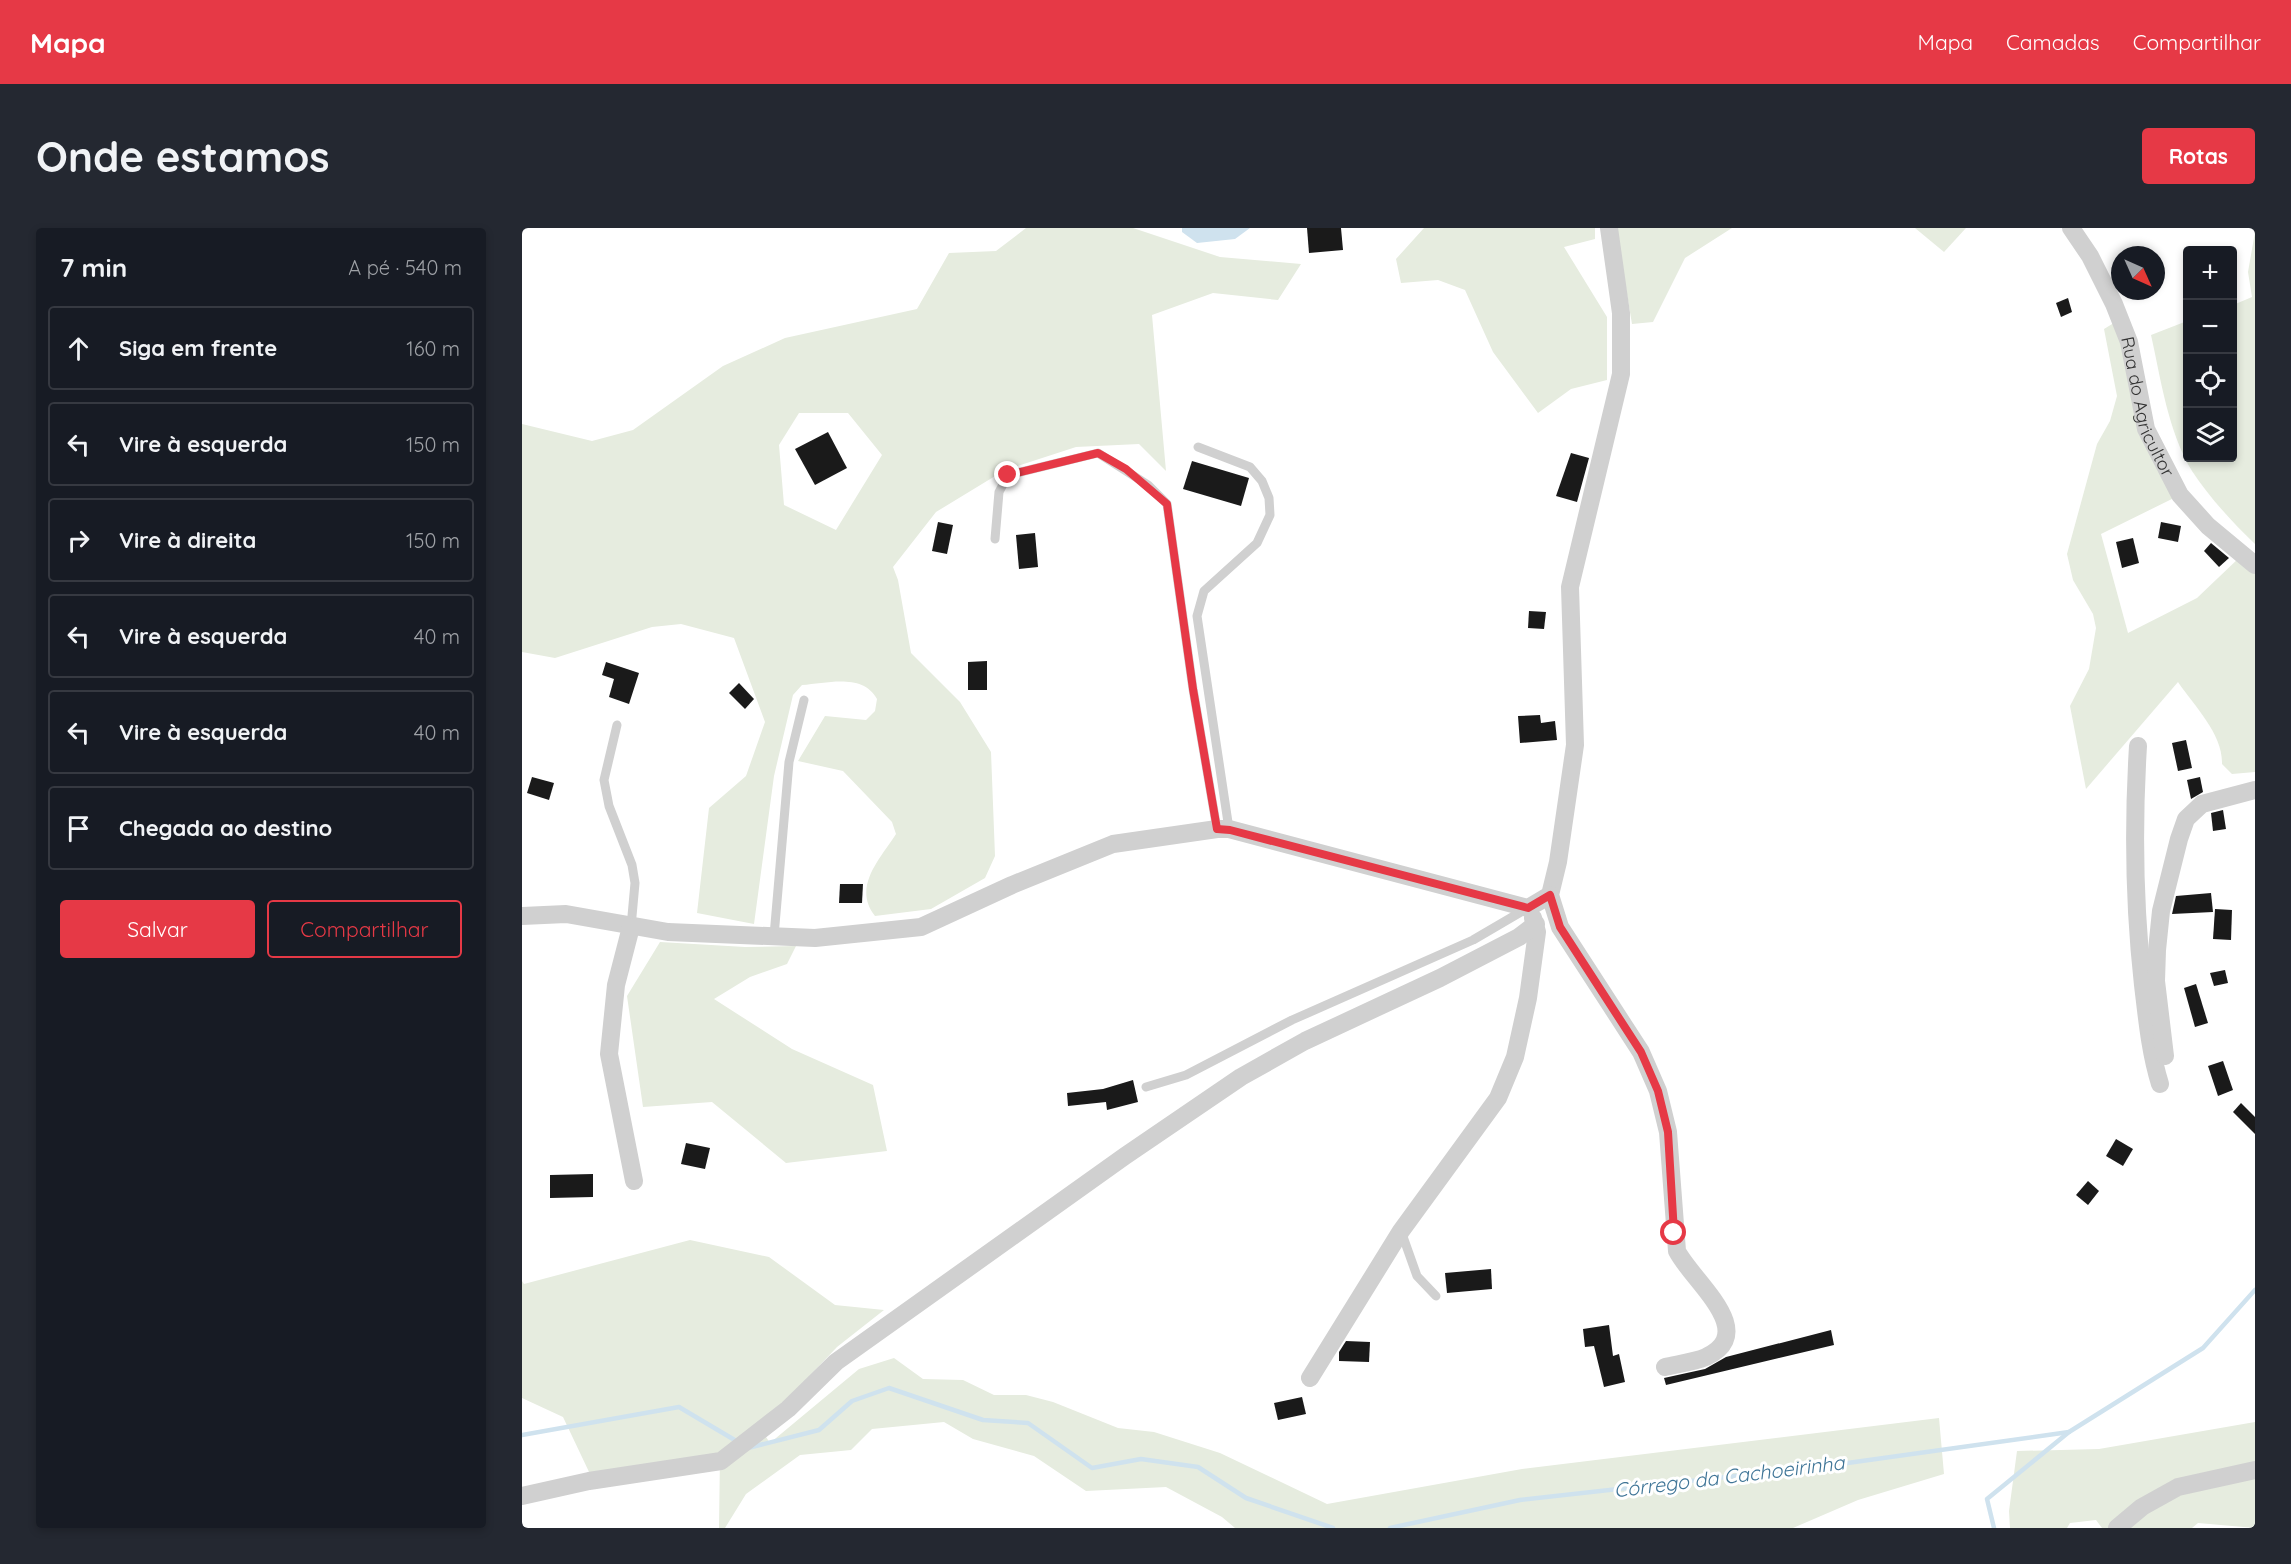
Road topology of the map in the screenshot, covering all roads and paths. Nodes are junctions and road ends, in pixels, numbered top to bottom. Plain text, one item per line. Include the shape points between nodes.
1 (1609, 228) edge
2 (2071, 228) edge
3 (1197, 447) dead end
4 (995, 539) dead end
5 (2255, 565) edge
6 (804, 700) dead end
7 (617, 725) dead end
8 (2138, 746) dead end
9 (2255, 790) edge
10 (1223, 829) junction
11 (1550, 895) junction
12 (522, 916) edge
13 (1532, 916) junction
14 (631, 927) junction
15 (774, 936) junction
16 (2165, 1056) dead end
17 (2160, 1084) dead end
18 (1146, 1087) dead end
19 (634, 1181) dead end
20 (1401, 1231) junction
21 (1436, 1296) dead end
22 (1665, 1367) dead end
23 (1310, 1378) dead end
24 (2255, 1470) edge
25 (522, 1497) edge
26 (2117, 1528) edge

1 - 11 street via 1621,313 1620,374 1570,587 1575,745
2 - 5 street, Rua do Agricultor via 2114,304 2129,342 2146,429 2180,495 2208,526
3 - 10 lane via 1250,467 1269,498 1270,515 1260,537 1204,591 1197,616
4 - 10 lane via 999,492 1008,475 1098,453 1133,474 1167,504 1195,701
6 - 15 lane via 789,762
7 - 14 lane via 604,780 609,807 632,865 635,883
8 - 17 street via 2133,824 2136,926 2150,1041
9 - 16 street via 2202,804 2186,819 2179,839 2161,910 2157,950 2156,981
10 - 13 street
10 - 15 street via 1113,844 921,927 814,938
11 - 13 street
11 - 22 street via 1560,927 1641,1052 1658,1091 1668,1132 1677,1251 1723,1313 1727,1326 1724,1344 1717,1351
12 - 14 street via 566,914
13 - 18 lane via 1292,1020 1186,1075
13 - 20 street via 1537,932 1528,998 1515,1057 1498,1098
13 - 25 street via 1509,942 1305,1041 1241,1077 836,1362 788,1409 721,1461 589,1481
14 - 15 street
14 - 19 street via 616,985 609,1054
20 - 21 lane via 1417,1276
20 - 23 street
24 - 26 street via 2178,1487 2142,1507

